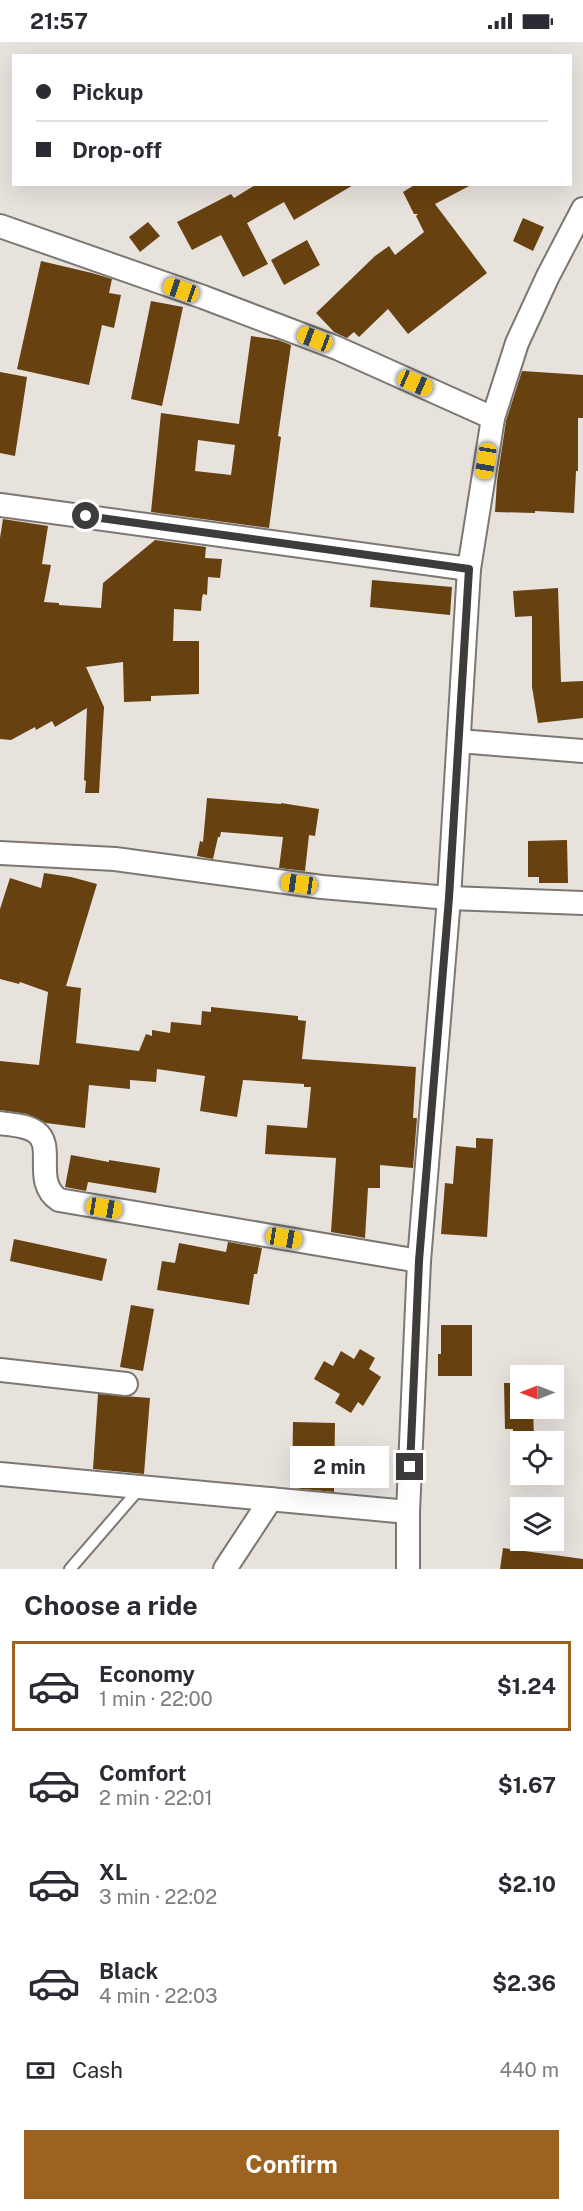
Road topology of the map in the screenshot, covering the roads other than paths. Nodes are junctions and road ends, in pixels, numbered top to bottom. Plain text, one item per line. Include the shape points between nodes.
1 (583, 209) edge
2 (0, 226) edge
3 (493, 418) junction
4 (0, 505) edge
5 (469, 569) junction
6 (459, 741) junction
7 (583, 751) edge
8 (0, 853) edge
9 (449, 898) junction
10 (583, 903) edge
11 (0, 1123) edge
12 (419, 1261) junction
13 (0, 1370) edge
14 (126, 1384) dead end
15 (0, 1474) edge
16 (142, 1487) junction
17 (271, 1499) junction
18 (408, 1512) junction
19 (70, 1569) edge
20 (225, 1569) edge
21 (408, 1569) edge

1 - 3 street via 517,343
2 - 3 street via 337,348
3 - 5 street
4 - 5 street
5 - 6 street
6 - 7 street
6 - 9 street
8 - 9 street via 115,859 322,887
9 - 10 street
9 - 12 street
11 - 12 street via 39,1133 44,1144 44,1176 48,1189 59,1200
12 - 18 street
13 - 14 street
15 - 16 street
16 - 17 street
16 - 19 lane
17 - 18 street
17 - 20 street
18 - 21 street

